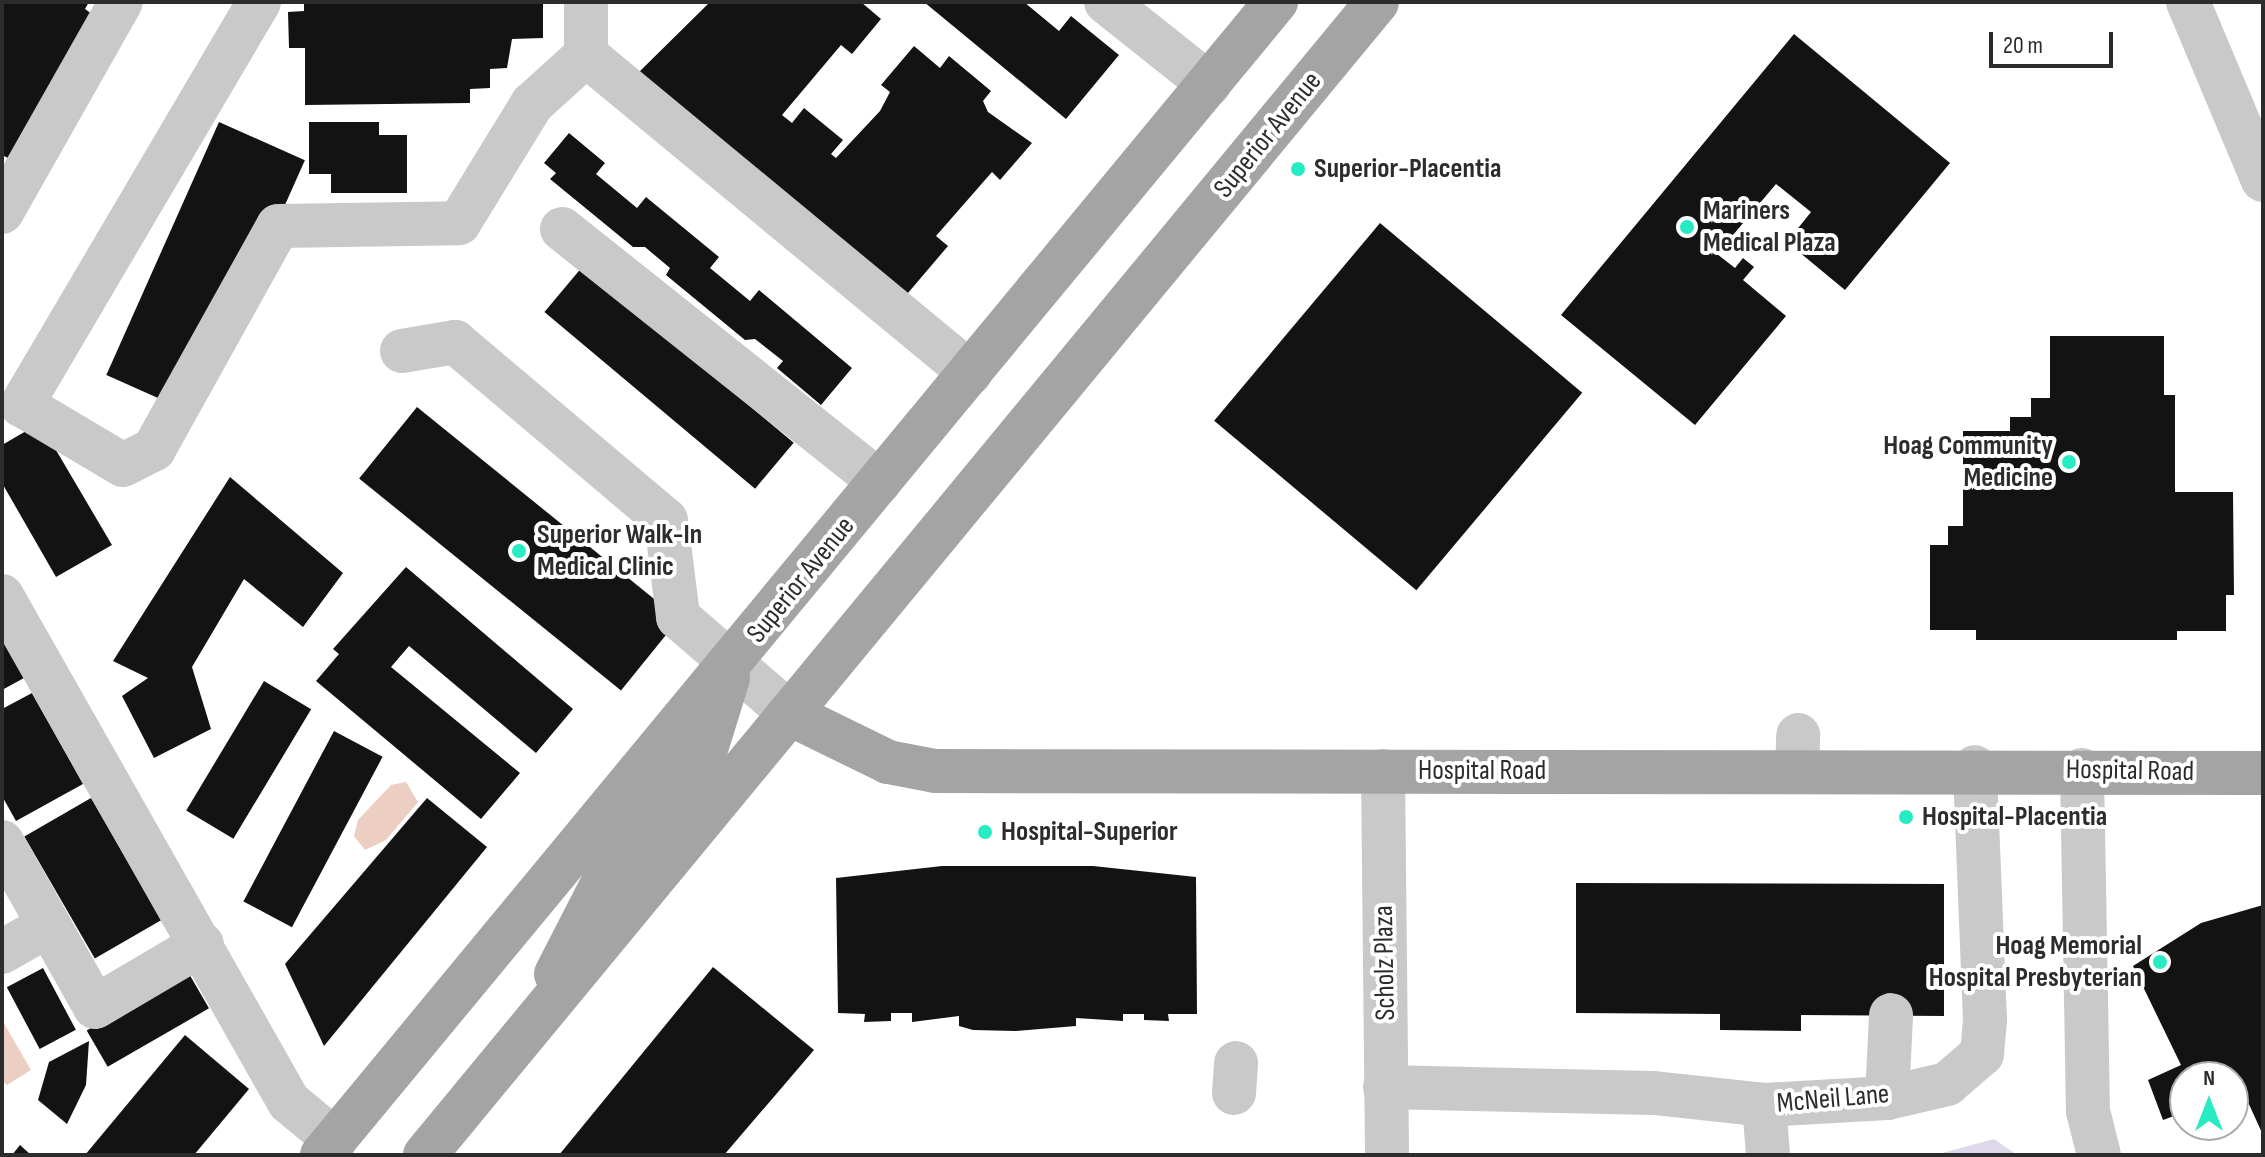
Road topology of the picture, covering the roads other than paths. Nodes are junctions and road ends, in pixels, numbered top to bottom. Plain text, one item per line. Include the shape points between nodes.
1 (121, 2) edge
2 (259, 2) edge
3 (586, 2) edge
4 (1106, 2) edge
5 (1276, 2) edge
6 (1377, 2) edge
7 (2188, 2) edge
8 (586, 55) junction
9 (1209, 84) junction
10 (2263, 180) edge
11 (2, 212) edge
12 (562, 229) dead end
13 (402, 351) dead end
14 (970, 373) junction
15 (880, 482) junction
16 (2, 596) edge
17 (732, 664) junction
18 (792, 715) junction
19 (1975, 767) junction
20 (2082, 770) junction
21 (1383, 771) junction
22 (2263, 773) edge
23 (2, 842) edge
24 (49, 925) junction
25 (202, 944) junction
26 (2, 952) edge
27 (1891, 1015) dead end
28 (539, 1017) junction
29 (1385, 1087) junction
30 (1887, 1098) junction
31 (1764, 1105) junction
32 (329, 1148) edge
33 (425, 1155) edge
34 (1387, 1155) edge
35 (1768, 1155) edge
36 (2099, 1155) edge

1 - 11 street
2 - 8 street via 22,405 123,465 154,449 278,226 459,223 532,104
3 - 8 street
4 - 9 street
5 - 9 main road, Superior Avenue
6 - 18 main road, Superior Avenue
7 - 10 street
8 - 14 street
9 - 14 main road, Superior Avenue
12 - 15 street
13 - 17 street, Hospital Road via 455,342 666,520 678,617
14 - 15 main road, Superior Avenue
15 - 17 main road, Superior Avenue
16 - 25 street
17 - 18 street, Hospital Road
17 - 28 main road via 702,762 609,871 569,940
17 - 32 main road, Superior Avenue
18 - 21 main road, Hospital Road via 888,762 935,771
18 - 28 main road, Superior Avenue
19 - 20 main road, Hospital Road
19 - 21 main road, Hospital Road via 1798,752
19 - 30 street, McNeil Lane via 1982,1054 1947,1084
20 - 22 main road, Hospital Road
20 - 36 street via 2088,1111
21 - 29 street, Scholz Plaza
23 - 24 street
24 - 25 street via 95,1007
24 - 26 street
25 - 32 street via 289,1102
27 - 30 street
28 - 33 main road, Superior Avenue
29 - 31 street, McNeil Lane via 1654,1093
29 - 34 street, Scholz Plaza
30 - 31 street, McNeil Lane
31 - 35 street

